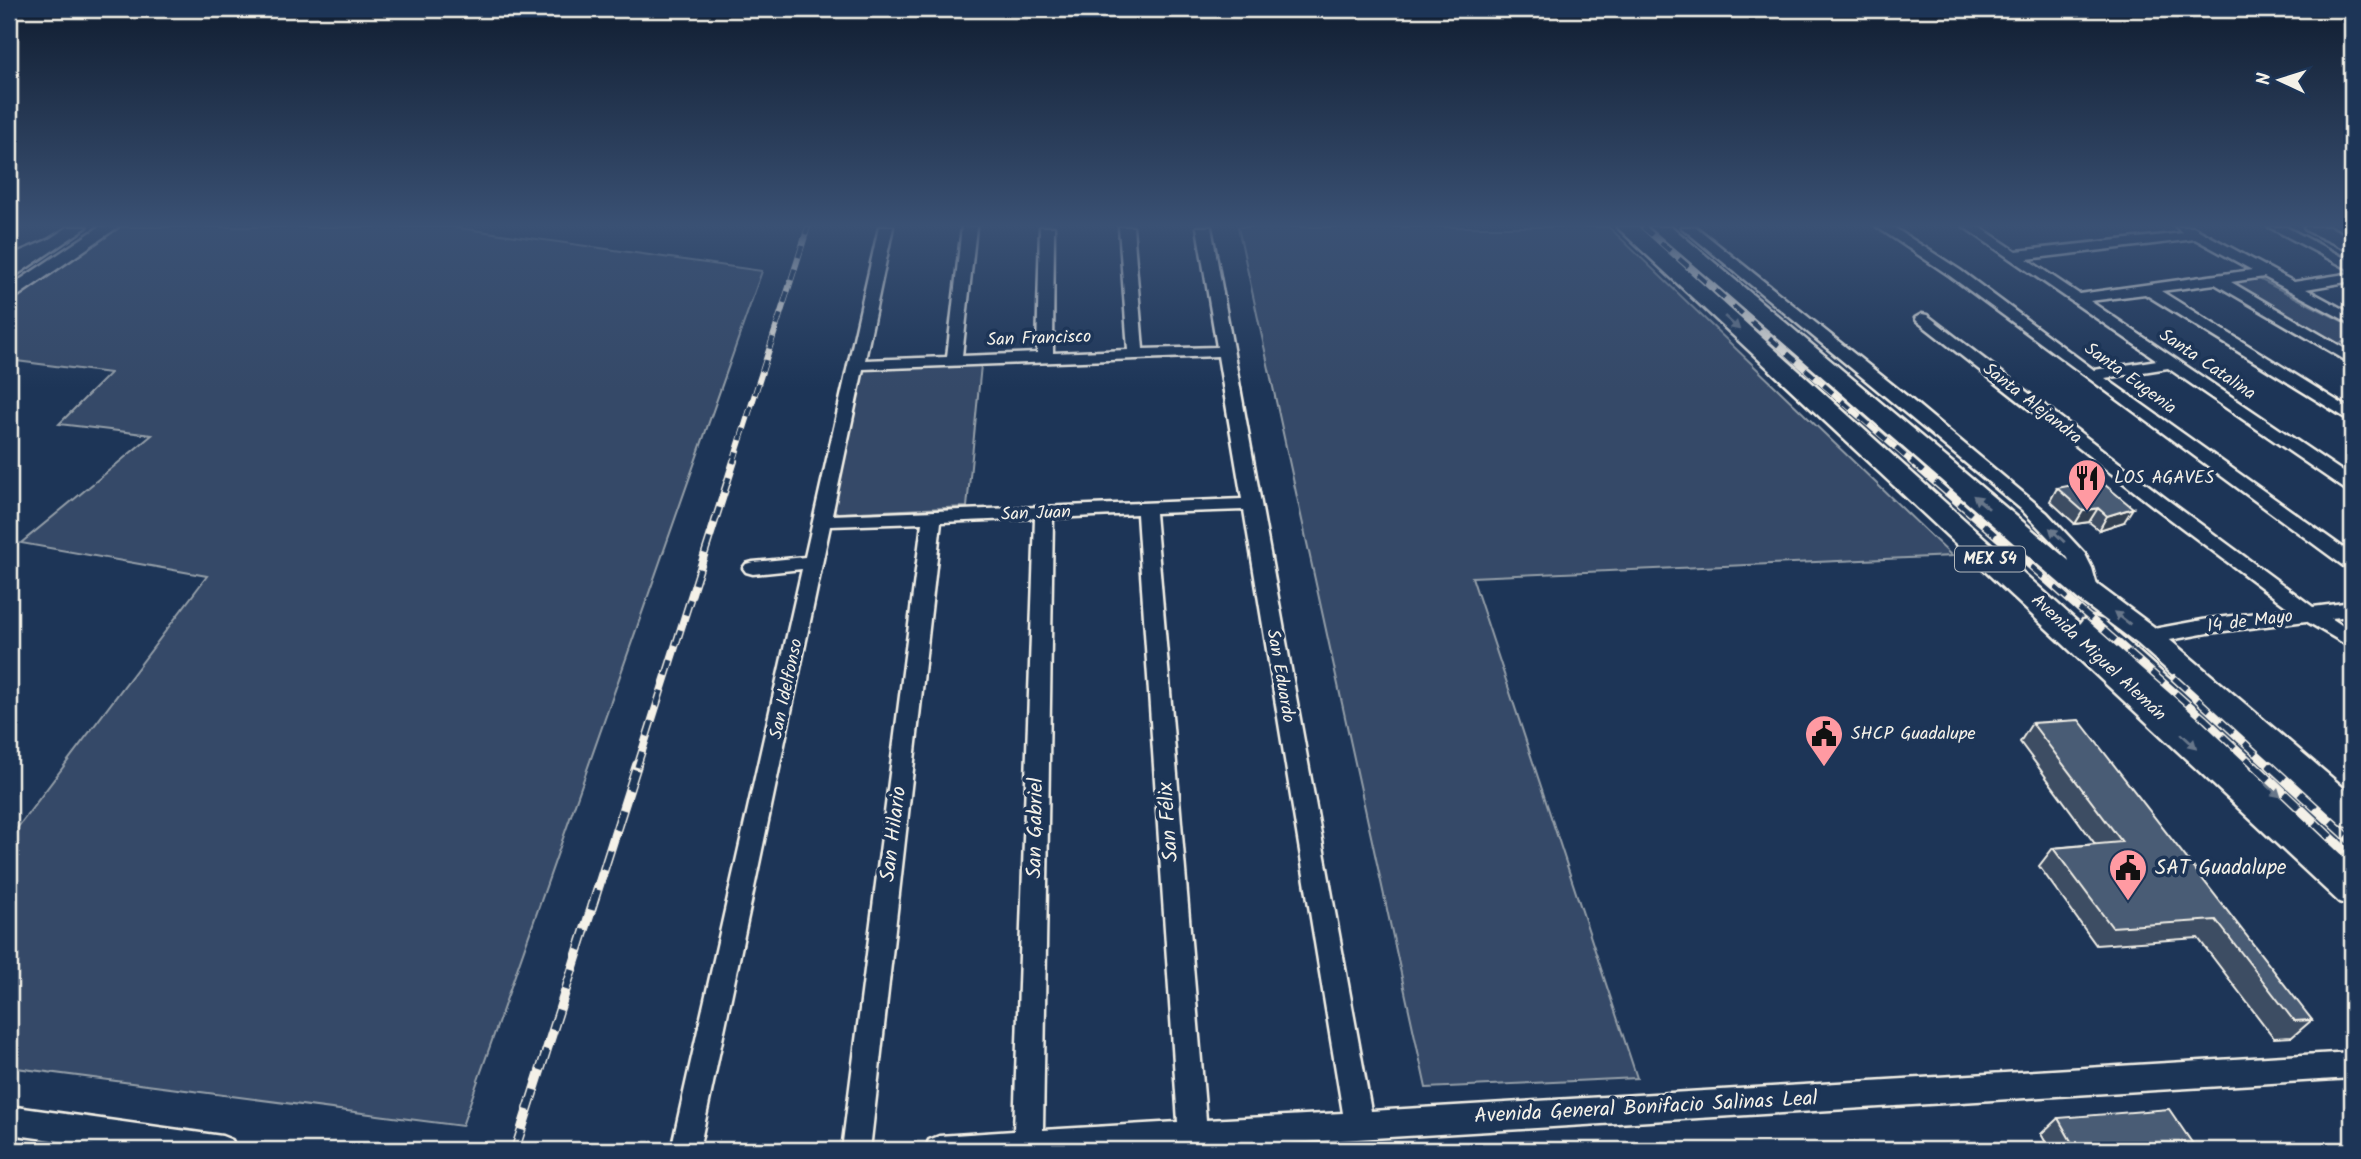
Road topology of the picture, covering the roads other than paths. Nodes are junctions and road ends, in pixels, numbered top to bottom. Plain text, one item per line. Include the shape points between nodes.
1 (28, 281) edge
2 (874, 281) edge
3 (963, 281) edge
4 (1046, 281) edge
5 (1130, 281) edge
6 (1214, 281) edge
7 (1687, 281) edge
8 (1733, 281) edge
9 (1746, 281) edge
10 (1966, 281) edge
11 (2049, 281) edge
12 (2205, 281) edge
13 (2221, 281) edge
14 (2279, 281) edge
15 (2327, 281) edge
16 (2290, 287) junction
17 (2149, 290) junction
18 (10, 292) edge
19 (2075, 299) junction
20 (1922, 318) dead end
21 (2352, 320) edge
22 (1794, 326) junction
23 (1226, 351) junction
24 (1136, 354) junction
25 (1045, 357) junction
26 (2352, 359) edge
27 (954, 361) junction
28 (2170, 363) junction
29 (855, 365) junction
30 (2091, 375) junction
31 (2352, 417) edge
32 (1857, 436) junction
33 (2352, 486) edge
34 (1250, 504) junction
35 (1146, 509) junction
36 (1044, 513) junction
37 (932, 518) junction
38 (822, 521) junction
39 (814, 562) junction
40 (2352, 563) edge
41 (753, 568) dead end
42 (2089, 593) junction
43 (2352, 609) edge
44 (2311, 615) junction
45 (2148, 637) junction
46 (2352, 641) edge
47 (2338, 793) edge
48 (2352, 814) edge
49 (2351, 882) edge
50 (2352, 1065) edge
51 (9, 1120) edge
52 (1359, 1125) junction
53 (1193, 1134) junction
54 (1028, 1143) junction
55 (222, 1150) edge
56 (685, 1150) edge
57 (856, 1150) edge
58 (939, 1150) edge

1 - 18 main road
2 - 29 street, San Idelfonso
3 - 27 street
4 - 25 street
5 - 24 street
6 - 23 street, San Eduardo
7 -> 32 highway, Avenida Miguel Alemán / MEX 54
8 - 22 highway, MEX 54
9 - 22 street
10 - 30 street, Santa Eugenia
11 - 19 street, Santa Catalina
12 - 17 street
13 - 26 street
14 - 16 street
15 - 16 street
16 - 21 street
17 - 19 street
17 - 31 street
19 - 28 street, Santa Catalina
20 - 44 street, Santa Alejandra
42 -> 22 highway, MEX 54 via 1909,440
42 -> 22 street via 2084,570 2068,545 2021,501 1858,361
23 - 24 street, San Francisco
23 - 34 street, San Eduardo
24 - 25 street, San Francisco
25 - 27 street, San Francisco
27 - 29 street, San Francisco
28 - 30 street
28 - 33 street, Santa Catalina
29 - 38 street, San Idelfonso
30 - 40 street, Santa Eugenia
32 -> 49 highway, Avenida Miguel Alemán / MEX 54
32 -> 49 highway via 2004,548
34 - 35 street, San Juan
34 - 52 street, San Eduardo
35 - 36 street, San Juan
35 - 53 street, San Félix
36 - 37 street, San Juan
36 - 54 street, San Gabriel
37 - 38 street, San Juan
37 - 57 street, San Hilario
38 - 39 street, San Idelfonso
39 - 41 street
39 - 56 street, San Idelfonso
45 -> 42 highway, MEX 54
43 - 44 street, 14 de Mayo
44 - 45 street, 14 de Mayo
44 - 46 street, Santa Alejandra
45 - 47 highway, MEX 54
47 - 48 highway, MEX 54
50 - 52 street, Avenida General Bonifacio Salinas Leal
51 - 55 street
52 - 53 street, Avenida General Bonifacio Salinas Leal
53 - 54 street, Avenida General Bonifacio Salinas Leal
54 - 58 street, Avenida General Bonifacio Salinas Leal

